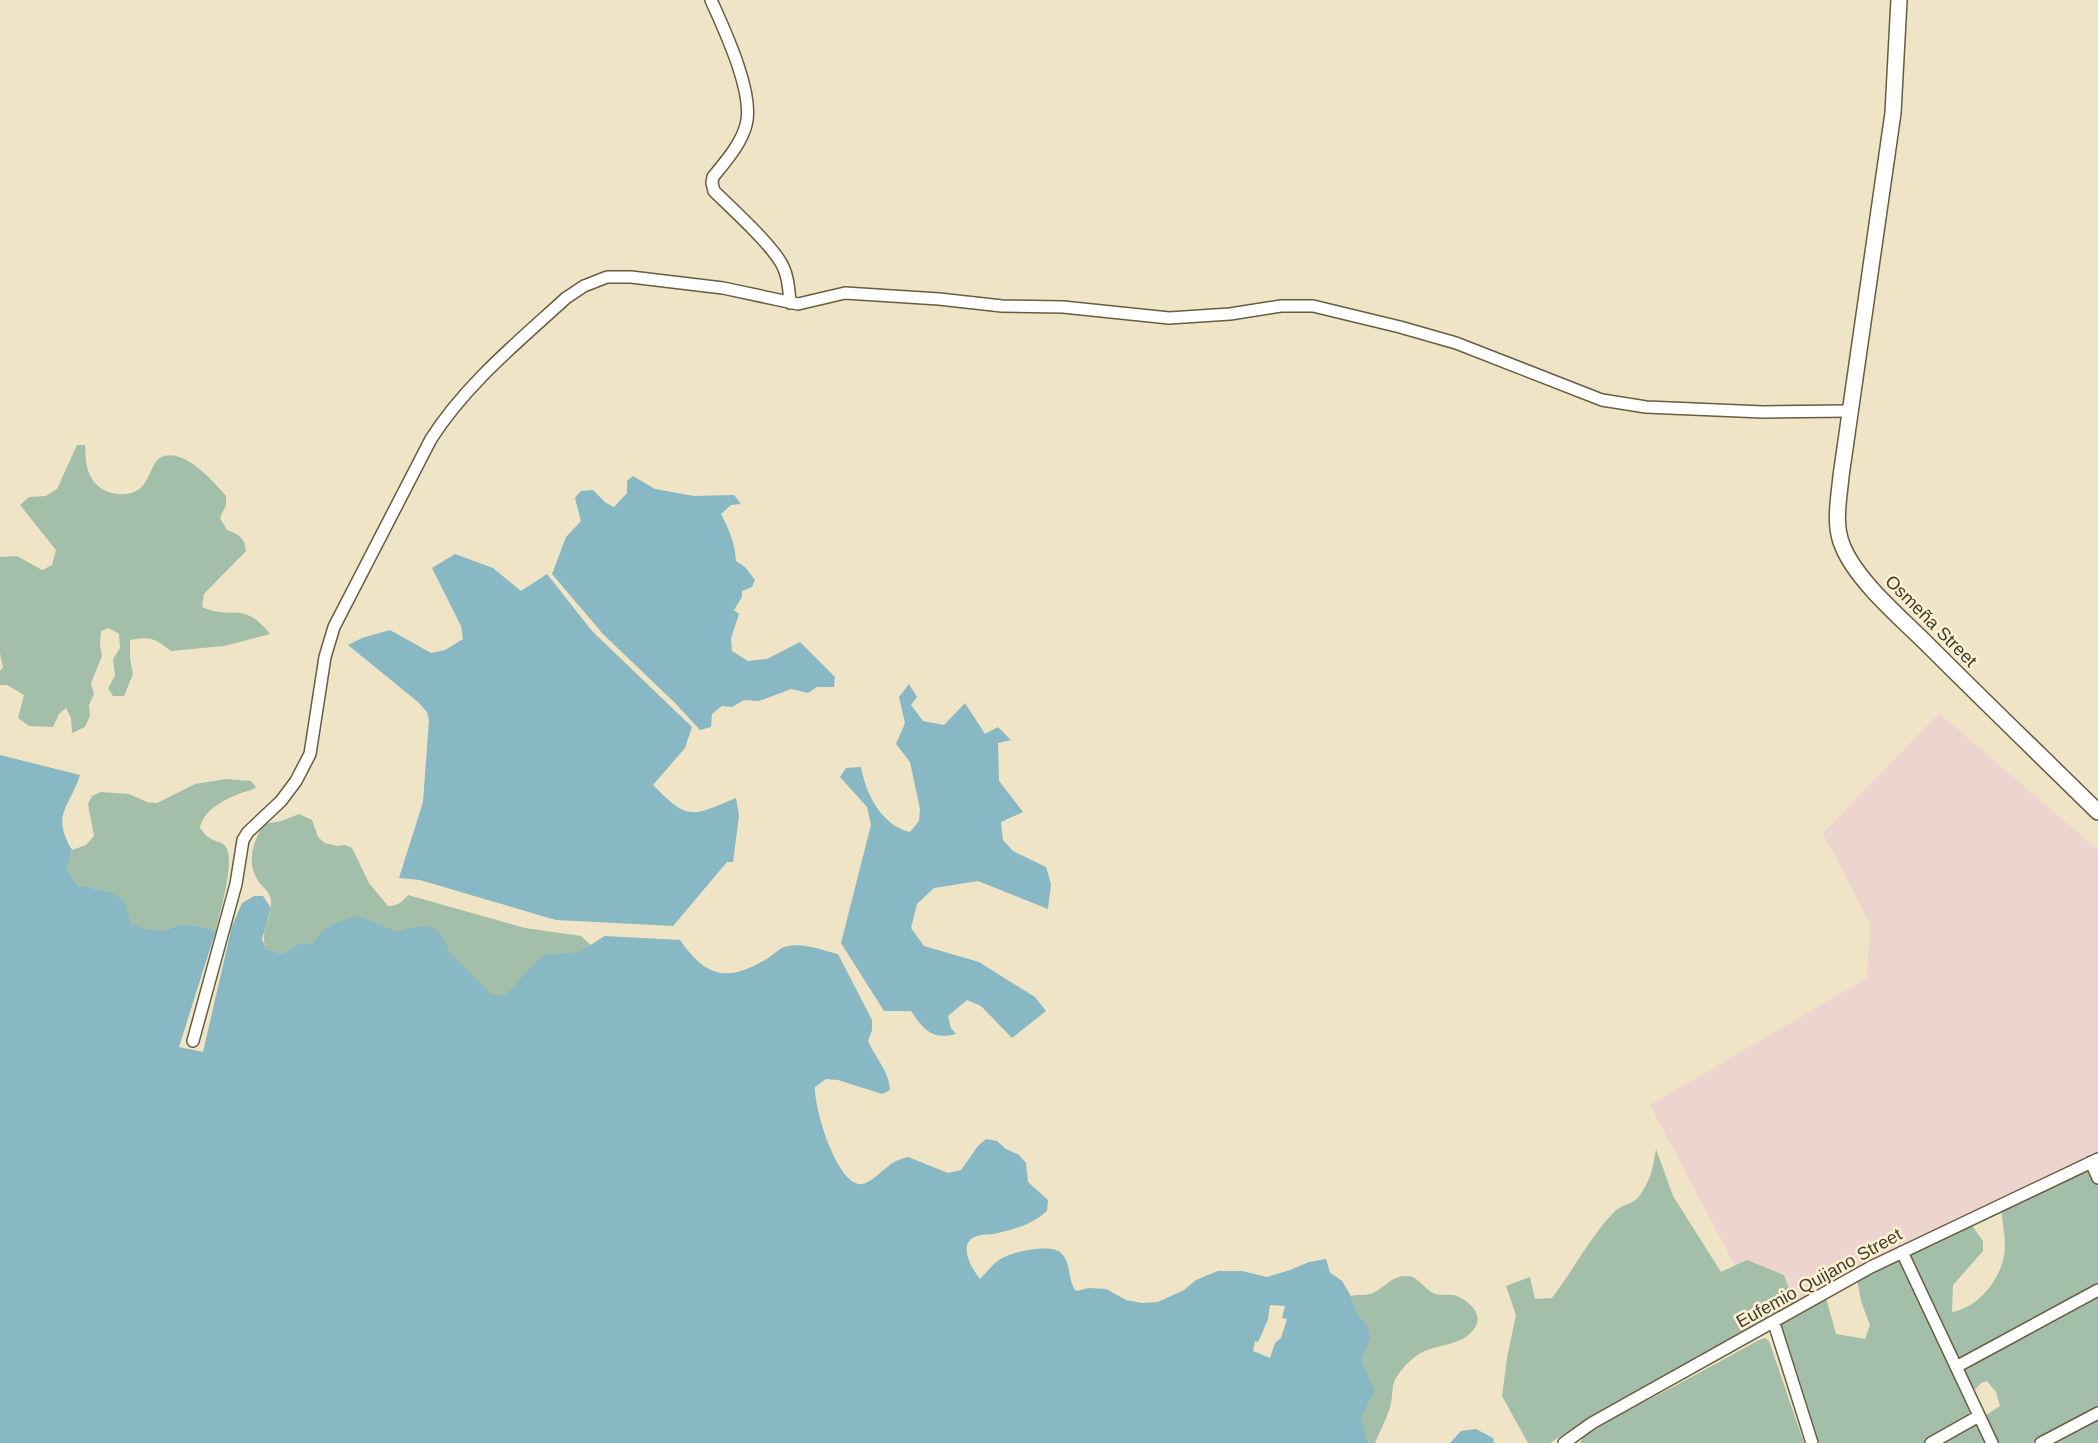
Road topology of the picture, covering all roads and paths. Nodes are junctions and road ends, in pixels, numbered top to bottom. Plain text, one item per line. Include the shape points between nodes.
1 (711, 0) edge
2 (1900, 0) edge
3 (790, 303) junction
4 (1851, 411) junction
5 (2098, 812) edge
6 (193, 1041) dead end
7 (2094, 1160) edge
8 (2098, 1178) edge
9 (1902, 1252) junction
10 (2098, 1290) edge
11 (1774, 1323) junction
12 (1956, 1367) junction
13 (2098, 1413) edge
14 (1979, 1416) junction
15 (1566, 1442) edge
16 (1812, 1443) edge
17 (1931, 1443) edge
18 (1992, 1443) edge
19 (2041, 1443) edge

1 - 3 street via 743,83 747,114 747,124 739,140 713,177 712,184 714,191 784,266
2 - 4 main road, Osmeña Street via 1893,113
3 - 4 street via 845,293 1002,306 1063,307 1169,318 1282,306 1313,306 1456,343 1608,401 1646,407 1763,412
3 - 6 street via 723,288 606,277 566,298 448,413 430,439 334,627 325,657 310,754 281,801 243,840 236,884
4 - 5 main road, Osmeña Street via 1838,506 1839,534 1846,554 1897,615
7 - 8 street
7 - 9 street, Eufemio Quijano Street
9 - 11 street, Eufemio Quijano Street
9 - 12 street
10 - 12 street
11 - 15 street, Eufemio Quijano Street via 1592,1423
11 - 16 street
12 - 14 street
13 - 19 street
14 - 17 street
14 - 18 street

